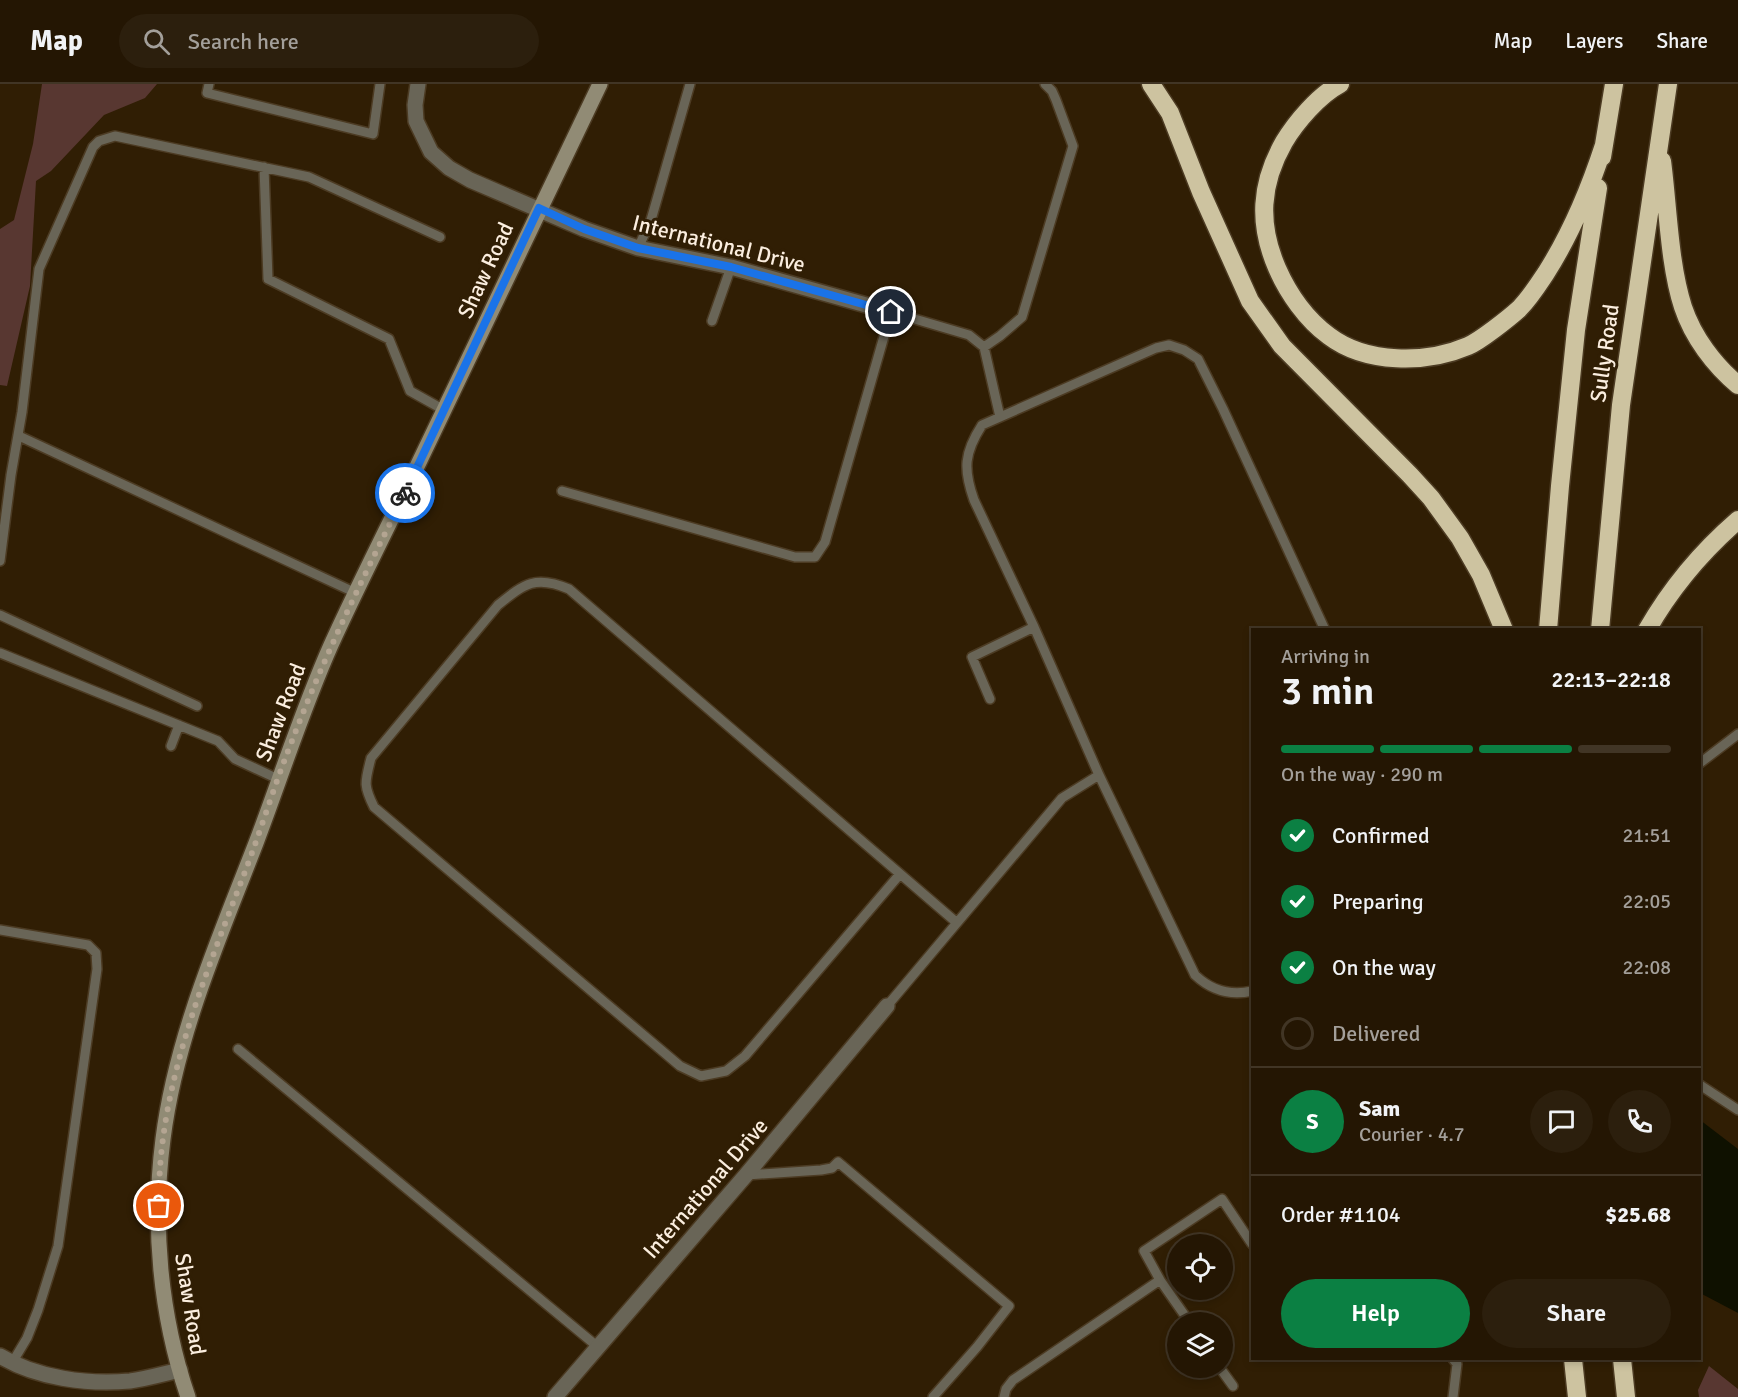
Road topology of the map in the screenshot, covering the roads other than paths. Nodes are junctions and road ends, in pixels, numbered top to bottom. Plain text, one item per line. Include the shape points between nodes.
1 (209, 84) edge
2 (380, 84) edge
3 (418, 84) edge
4 (600, 84) edge
5 (690, 84) edge
6 (1045, 84) edge
7 (1151, 84) edge
8 (1340, 84) edge
9 (1614, 84) edge
10 (1668, 84) edge
11 (1660, 137) junction
12 (1604, 145) junction
13 (264, 167) junction
14 (539, 208) junction
15 (440, 237) dead end
16 (638, 248) junction
17 (731, 267) junction
18 (891, 312) junction
19 (712, 321) dead end
20 (984, 347) junction
21 (1738, 385) edge
22 (444, 410) junction
23 (1000, 417) junction
24 (19, 436) junction
25 (562, 491) dead end
26 (1738, 520) edge
27 (0, 561) edge
28 (356, 593) junction
29 (0, 615) edge
30 (1034, 627) junction
31 (1324, 628) edge
32 (1503, 628) edge
33 (1548, 628) edge
34 (1600, 628) edge
35 (1648, 628) edge
36 (1, 657) edge
37 (990, 699) dead end
38 (197, 706) dead end
39 (179, 725) junction
40 (1738, 734) edge
41 (171, 746) dead end
42 (1701, 762) edge
43 (1099, 775) junction
44 (278, 779) junction
45 (900, 874) junction
46 (956, 922) junction
47 (0, 930) edge
48 (1251, 991) edge
49 (887, 1006) joint
50 (238, 1048) dead end
51 (1701, 1086) edge
52 (1738, 1110) edge
53 (747, 1175) junction
54 (1251, 1242) edge
55 (1160, 1280) junction
56 (1182, 1312) edge
57 (598, 1347) junction
58 (6, 1360) edge
59 (1454, 1360) edge
60 (1573, 1360) edge
61 (1622, 1360) edge
62 (180, 1370) junction
63 (1227, 1378) edge
64 (1233, 1386) dead end
65 (188, 1397) edge
66 (555, 1397) edge
67 (933, 1397) edge
68 (1004, 1397) edge
69 (1453, 1397) edge
70 (1576, 1397) edge
71 (1626, 1397) edge

1 - 2 lane via 207,93 373,134
3 - 14 street, International Drive via 416,121 431,152 470,180
4 - 14 main road, Shaw Road
5 - 16 lane via 651,220
6 - 20 lane via 1056,100 1072,146 1022,317
7 - 32 highway via 1170,113 1250,301 1282,346 1431,498 1481,575
8 - 12 highway via 1307,111 1289,134 1274,161 1263,217 1268,247 1284,284 1330,337 1360,351 1427,358 1469,346 1518,310 1573,228
9 - 12 highway, Sully Road
10 - 11 highway, Sully Road
11 - 21 highway via 1683,307 1697,338 1721,371
11 - 34 highway, Sully Road via 1621,405
12 - 33 highway, Sully Road via 1576,330
13 - 15 lane via 309,177
13 - 22 lane via 268,279 389,339 410,391
13 - 24 lane via 115,136 93,147 39,269
14 - 16 street, International Drive
14 - 22 main road, Shaw Road
16 - 17 street, International Drive
17 - 18 street, International Drive
17 - 19 lane
18 - 20 lane via 969,335
18 - 25 lane via 825,543 815,557 795,557
20 - 23 lane
22 - 28 main road, Shaw Road
23 - 30 lane via 981,425 971,442 966,478
23 - 31 lane via 1156,348 1169,345 1198,359
24 - 27 lane
24 - 28 lane
26 - 35 highway via 1683,576
28 - 44 main road, Shaw Road
29 - 38 lane
30 - 37 lane via 972,657
30 - 43 lane
36 - 39 lane
39 - 41 lane
39 - 44 lane via 218,741 236,759
40 - 42 lane
43 - 46 lane via 1062,798
43 - 48 lane via 1195,975 1223,993
44 - 62 main road, Shaw Road via 202,984 171,1086 158,1189 159,1239 168,1319
45 - 45 lane via 569,590 540,580 516,590 498,605 372,758 366,776 366,789 374,807 680,1066 701,1076 726,1071 745,1056
45 - 46 lane
46 - 49 lane
47 - 58 lane via 88,945 96,953 97,969 58,1246 27,1338
49 - 53 street, International Drive
50 - 57 lane
51 - 52 lane
53 - 57 street, International Drive
53 - 67 lane via 821,1170 838,1162 1009,1306
54 - 55 lane via 1222,1199 1144,1251
55 - 56 lane
55 - 68 lane via 1013,1380
57 - 66 street, International Drive
58 - 62 street via 58,1378 92,1381 129,1381
59 - 69 lane
60 - 70 highway
61 - 71 highway
62 - 65 main road, Shaw Road
63 - 64 lane

